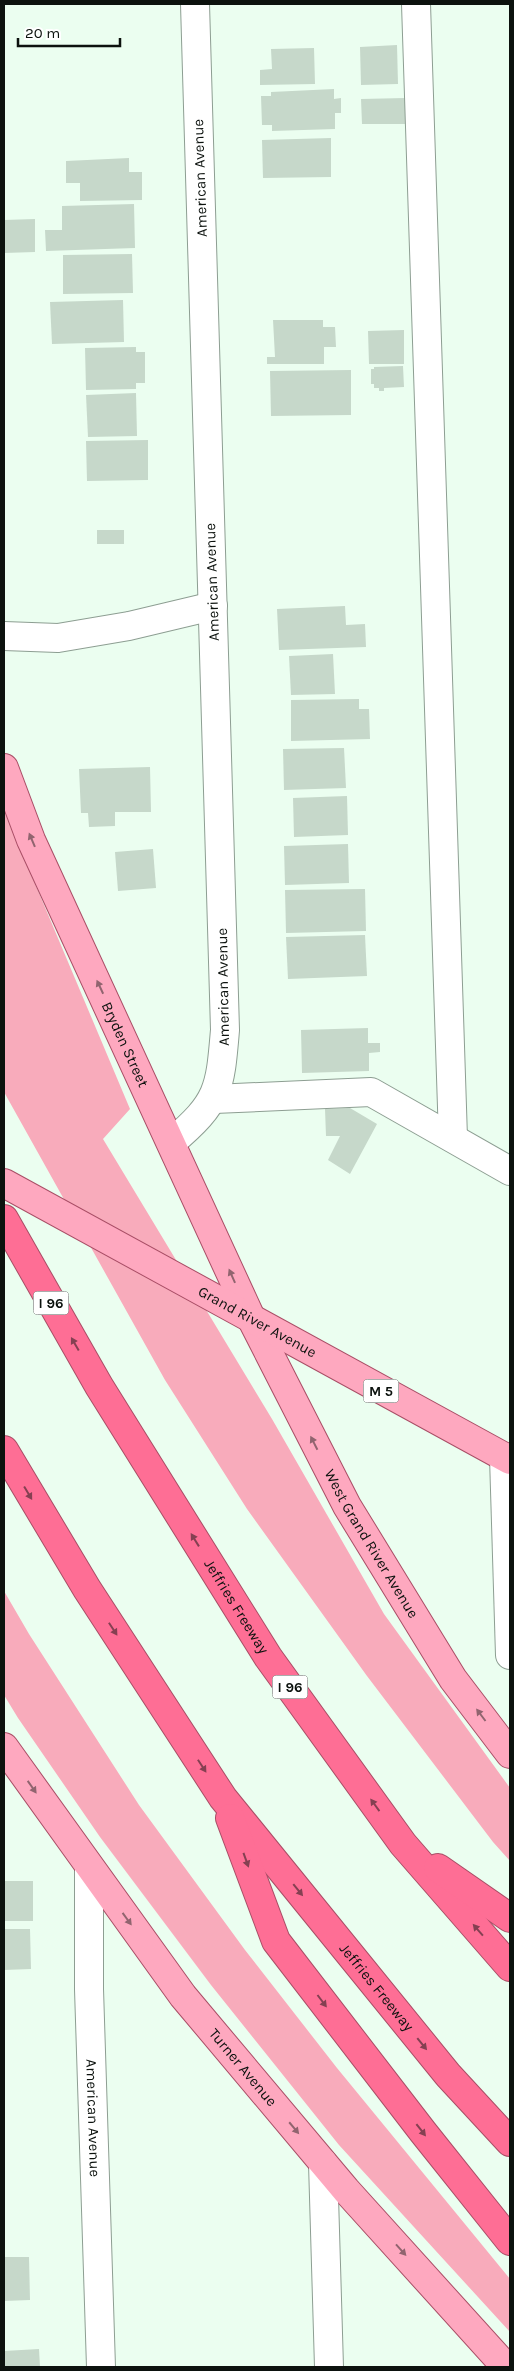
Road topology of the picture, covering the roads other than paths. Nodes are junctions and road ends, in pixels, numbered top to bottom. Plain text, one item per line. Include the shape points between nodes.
1 (195, 4) edge
2 (416, 4) edge
3 (213, 606) junction
4 (4, 636) edge
5 (4, 768) edge
6 (214, 1099) junction
7 (453, 1138) junction
8 (172, 1142) junction
9 (510, 1171) edge
10 (4, 1183) edge
11 (4, 1219) edge
12 (252, 1320) junction
13 (4, 1450) edge
14 (507, 1459) edge
15 (510, 1655) edge
16 (4, 1747) edge
17 (510, 1754) edge
18 (223, 1798) junction
19 (403, 1844) junction
20 (89, 1868) junction
21 (510, 1918) edge
22 (510, 1967) edge
23 (510, 2142) edge
24 (323, 2163) junction
25 (510, 2241) edge
26 (101, 2367) edge
27 (329, 2367) edge
28 (506, 2367) edge

1 - 3 street, American Avenue
2 - 7 street
3 - 4 street via 129,626 58,638
3 - 6 street, American Avenue via 225,1030 222,1070
8 -> 5 main road, Bryden Street via 31,840
6 - 7 street via 371,1092
6 - 8 street, American Avenue via 200,1118
7 - 9 street
12 -> 8 main road, Bryden Street
10 - 12 main road, Grand River Avenue / M 5
19 -> 11 highway, Jeffries Freeway / I 96 via 268,1657 99,1386
12 - 14 main road, Grand River Avenue / M 5
17 -> 12 main road, West Grand River Avenue via 453,1679 347,1506
13 -> 18 highway, Jeffries Freeway via 87,1589
14 - 15 street
16 -> 20 main road, Turner Avenue
18 -> 23 highway, Jeffries Freeway via 448,2075
18 -> 25 highway via 276,1941
19 - 21 highway
22 -> 19 highway, Jeffries Freeway / I 96
20 -> 24 main road, Turner Avenue via 183,1996
20 - 26 street, American Avenue via 89,1988
24 - 27 street
24 -> 28 main road, Turner Avenue

